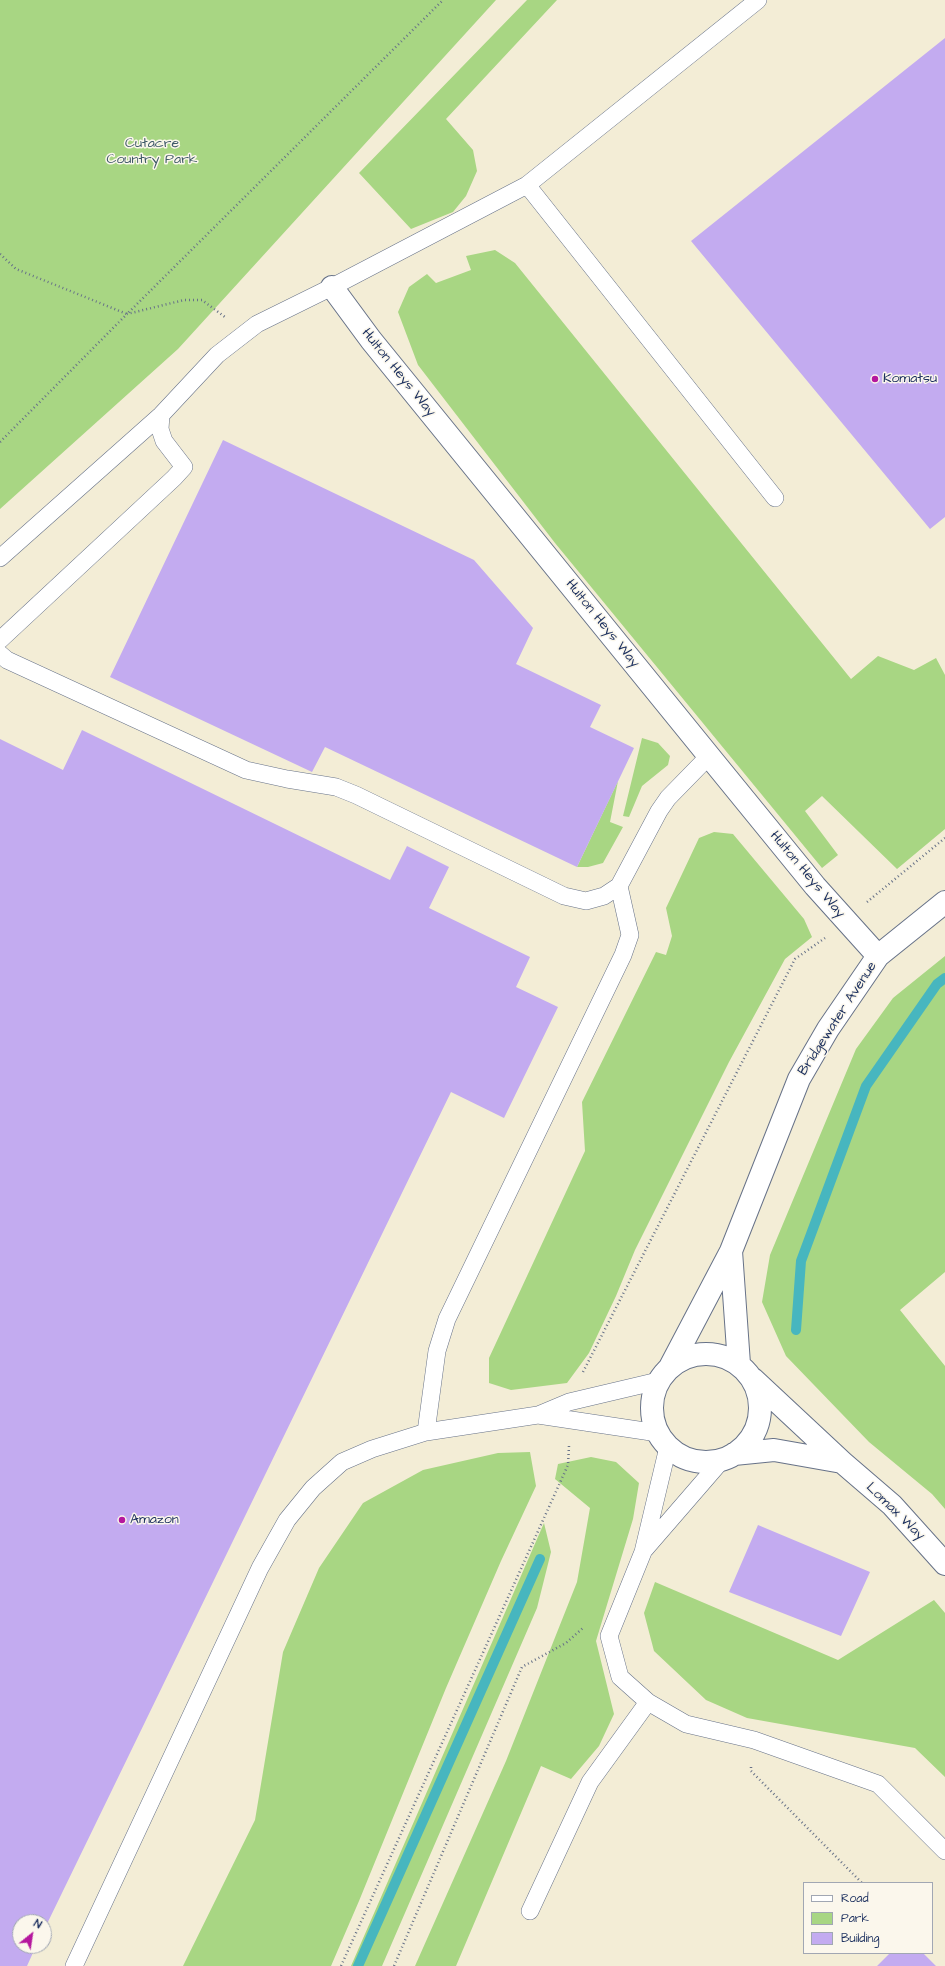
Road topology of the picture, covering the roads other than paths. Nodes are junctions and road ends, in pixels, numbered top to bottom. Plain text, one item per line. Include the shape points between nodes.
1 (758, 0) edge
2 (527, 185) junction
3 (332, 288) junction
4 (161, 415) junction
5 (775, 498) dead end
6 (0, 558) edge
7 (0, 640) edge
8 (0, 654) edge
9 (709, 756) junction
10 (618, 886) junction
11 (945, 902) edge
12 (878, 956) junction
13 (731, 1251) junction
14 (745, 1371) junction
15 (664, 1374) junction
16 (538, 1415) junction
17 (426, 1432) junction
18 (663, 1440) junction
19 (728, 1457) junction
20 (842, 1462) junction
21 (643, 1552) junction
22 (945, 1564) edge
23 (648, 1702) junction
24 (945, 1851) edge
25 (530, 1911) dead end
26 (74, 1966) edge

1 - 2 lane
2 - 3 lane
2 - 5 lane
3 - 4 lane via 257,324 217,355
3 - 9 street, Hulton Heys Way
4 - 6 lane
4 - 7 lane via 160,429 164,441 184,467
8 - 10 lane via 7,660 246,770 336,787 356,795 564,896 586,901 604,896
9 - 10 lane via 668,798
9 - 12 street, Hulton Heys Way via 815,886
10 - 17 lane via 630,935 623,955 447,1319 437,1351
11 - 12 street, Bridgewater Avenue
12 - 13 street, Bridgewater Avenue via 828,1029 799,1078
13 - 14 street, Bridgewater Avenue
13 - 15 street, Bridgewater Avenue
14 - 15 street via 722,1356 704,1353 685,1357
14 - 19 street via 759,1394 758,1422 748,1443
14 - 20 street, Lomax Way
15 - 16 lane via 569,1402
15 - 18 street via 652,1398 652,1416
16 - 17 lane
16 - 18 lane
17 - 26 lane via 372,1449 342,1462 313,1488 287,1520 260,1568
18 - 19 street via 680,1455 693,1461 708,1462
18 - 21 lane
19 - 20 street via 774,1450
19 - 21 lane
20 - 22 street, Lomax Way via 892,1505
21 - 23 lane via 609,1636 620,1678
23 - 24 lane via 686,1724 754,1740 878,1784
23 - 25 lane via 590,1782

